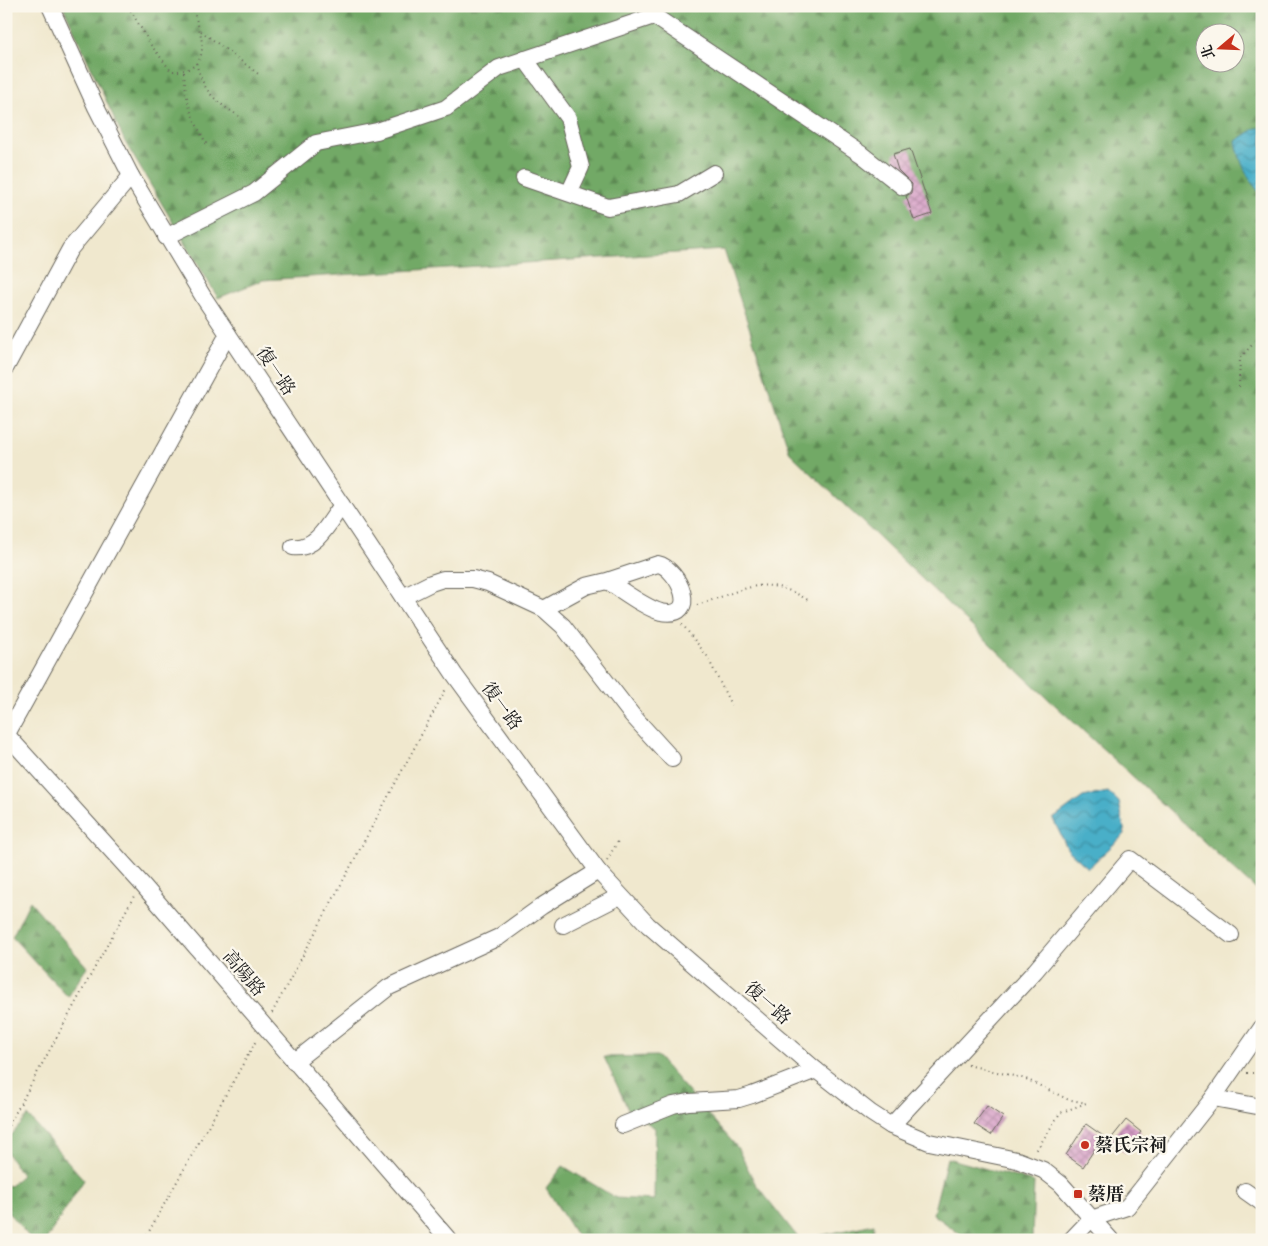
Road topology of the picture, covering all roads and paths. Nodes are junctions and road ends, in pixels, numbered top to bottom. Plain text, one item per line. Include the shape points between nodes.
1 (50, 6) edge
2 (128, 6) edge
3 (191, 6) edge
4 (202, 31) junction
5 (525, 59) junction
6 (196, 63) junction
7 (184, 72) junction
8 (261, 76) dead end
9 (239, 116) dead end
10 (208, 145) dead end
11 (714, 173) dead end
12 (132, 176) junction
13 (524, 178) dead end
14 (903, 187) dead end
15 (569, 193) junction
16 (166, 237) junction
17 (228, 334) junction
18 (1262, 346) edge
19 (6, 367) edge
20 (1240, 387) dead end
21 (342, 505) junction
22 (293, 547) dead end
23 (607, 581) junction
24 (403, 597) junction
25 (808, 600) dead end
26 (544, 609) junction
27 (677, 610) junction
28 (454, 674) junction
29 (731, 705) dead end
30 (6, 734) edge
31 (672, 759) dead end
32 (618, 841) dead end
33 (598, 871) junction
34 (141, 883) junction
35 (620, 896) junction
36 (563, 926) dead end
37 (1231, 935) dead end
38 (1262, 1027) edge
39 (264, 1028) junction
40 (294, 1062) junction
41 (951, 1062) junction
42 (816, 1070) junction
43 (1213, 1098) junction
44 (1262, 1107) edge
45 (623, 1125) dead end
46 (891, 1126) junction
47 (6, 1130) edge
48 (1030, 1164) junction
49 (1245, 1191) dead end
50 (1262, 1203) edge
51 (1091, 1219) junction
52 (147, 1235) dead end
53 (449, 1240) edge
54 (1071, 1240) edge
55 (1111, 1240) edge

1 - 12 street, 復一路
2 - 7 path via 171,72
3 - 4 path
4 - 6 path via 204,49
4 - 8 path
5 - 14 street via 654,16 861,154
5 - 15 street via 568,118 580,167
5 - 16 street via 499,68 446,108 377,131 316,143 254,193
6 - 7 path
6 - 9 path via 201,83 217,103
7 - 10 path via 185,98
11 - 15 street via 679,194 608,207
12 - 16 street, 復一路
12 - 19 street via 70,249
13 - 15 street
16 - 17 street, 復一路
17 - 21 street, 復一路
17 - 30 street
18 - 20 path via 1252,345 1240,358
21 - 22 street via 315,542 300,548
21 - 24 street, 復一路
23 - 26 street via 586,586
23 - 27 street via 662,612
23 - 27 street via 663,565 683,593 684,605
24 - 26 street via 431,582 473,579
24 - 28 street, 復一路
25 - 27 path via 776,585 762,585
26 - 31 street via 563,626 632,715
27 - 29 path via 707,656
28 - 33 street, 復一路
28 - 39 path
30 - 34 street, 高陽路
32 - 33 path
33 - 35 street, 復一路
33 - 40 street via 499,937 389,987
34 - 39 street, 高陽路
34 - 47 path
35 - 36 street
35 - 42 street, 復一路 via 678,952
37 - 41 street via 1130,859 1035,971
38 - 43 street
39 - 40 street, 高陽路
39 - 52 path
40 - 53 street, 高陽路
41 - 46 street
41 - 48 path via 1026,1079 1068,1099 1086,1103 1060,1113
42 - 45 street via 752,1095 673,1106
42 - 46 street, 復一路
43 - 44 street
43 - 51 street via 1127,1207
46 - 48 street, 復一路 via 929,1142
48 - 51 street, 復一路 via 1057,1180
49 - 50 street
51 - 54 street
51 - 55 street, 復一路

